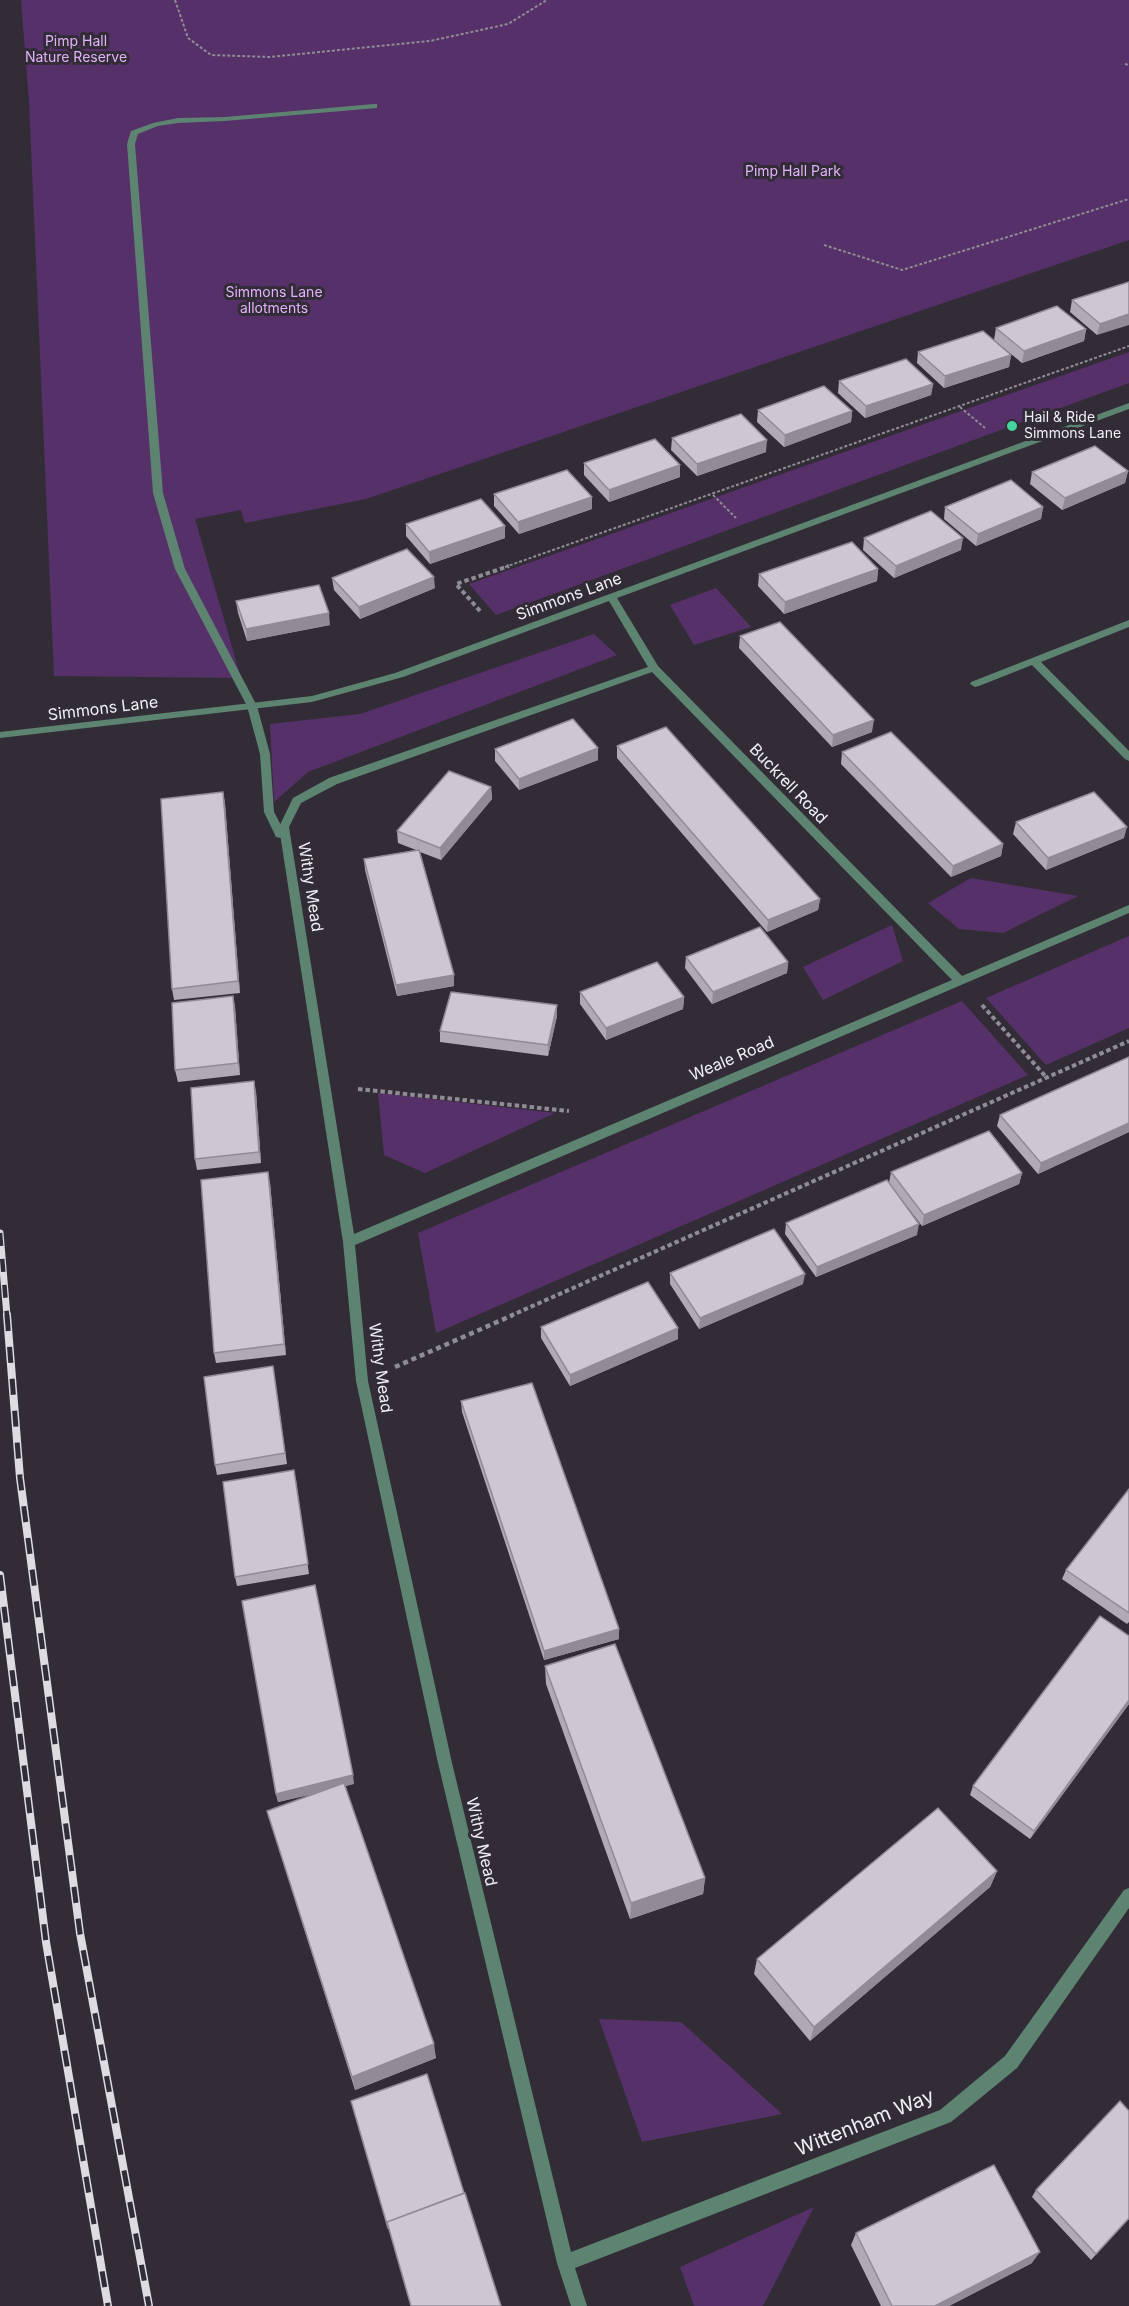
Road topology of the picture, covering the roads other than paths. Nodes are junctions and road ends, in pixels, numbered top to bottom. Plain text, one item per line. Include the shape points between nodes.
1 (374, 106) dead end
2 (1129, 406) edge
3 (612, 597) junction
4 (1129, 623) edge
5 (1034, 661) junction
6 (654, 668) junction
7 (975, 684) dead end
8 (252, 706) junction
9 (0, 735) edge
10 (1129, 757) edge
11 (285, 835) junction
12 (1129, 909) edge
13 (959, 980) junction
14 (349, 1242) junction
15 (1129, 1895) edge
16 (565, 2264) junction
17 (579, 2306) edge

1 - 8 street via 167,121 134,133 131,144 158,493 180,569
2 - 3 street, Simmons Lane
3 - 6 street, Buckrell Road
3 - 8 street, Simmons Lane via 399,675 312,699
4 - 5 street
5 - 7 street
5 - 10 street
6 - 11 street, Withy Mead via 333,781 297,801 284,827
6 - 13 street, Buckrell Road
8 - 9 street, Simmons Lane
8 - 11 street via 265,754 269,812 280,834
11 - 14 street, Withy Mead
12 - 13 street, Weale Road
13 - 14 street, Weale Road
14 - 16 street, Withy Mead via 362,1381 445,1763
15 - 16 street, Wittenham Way via 1011,2062 945,2116
16 - 17 street, Withy Mead

